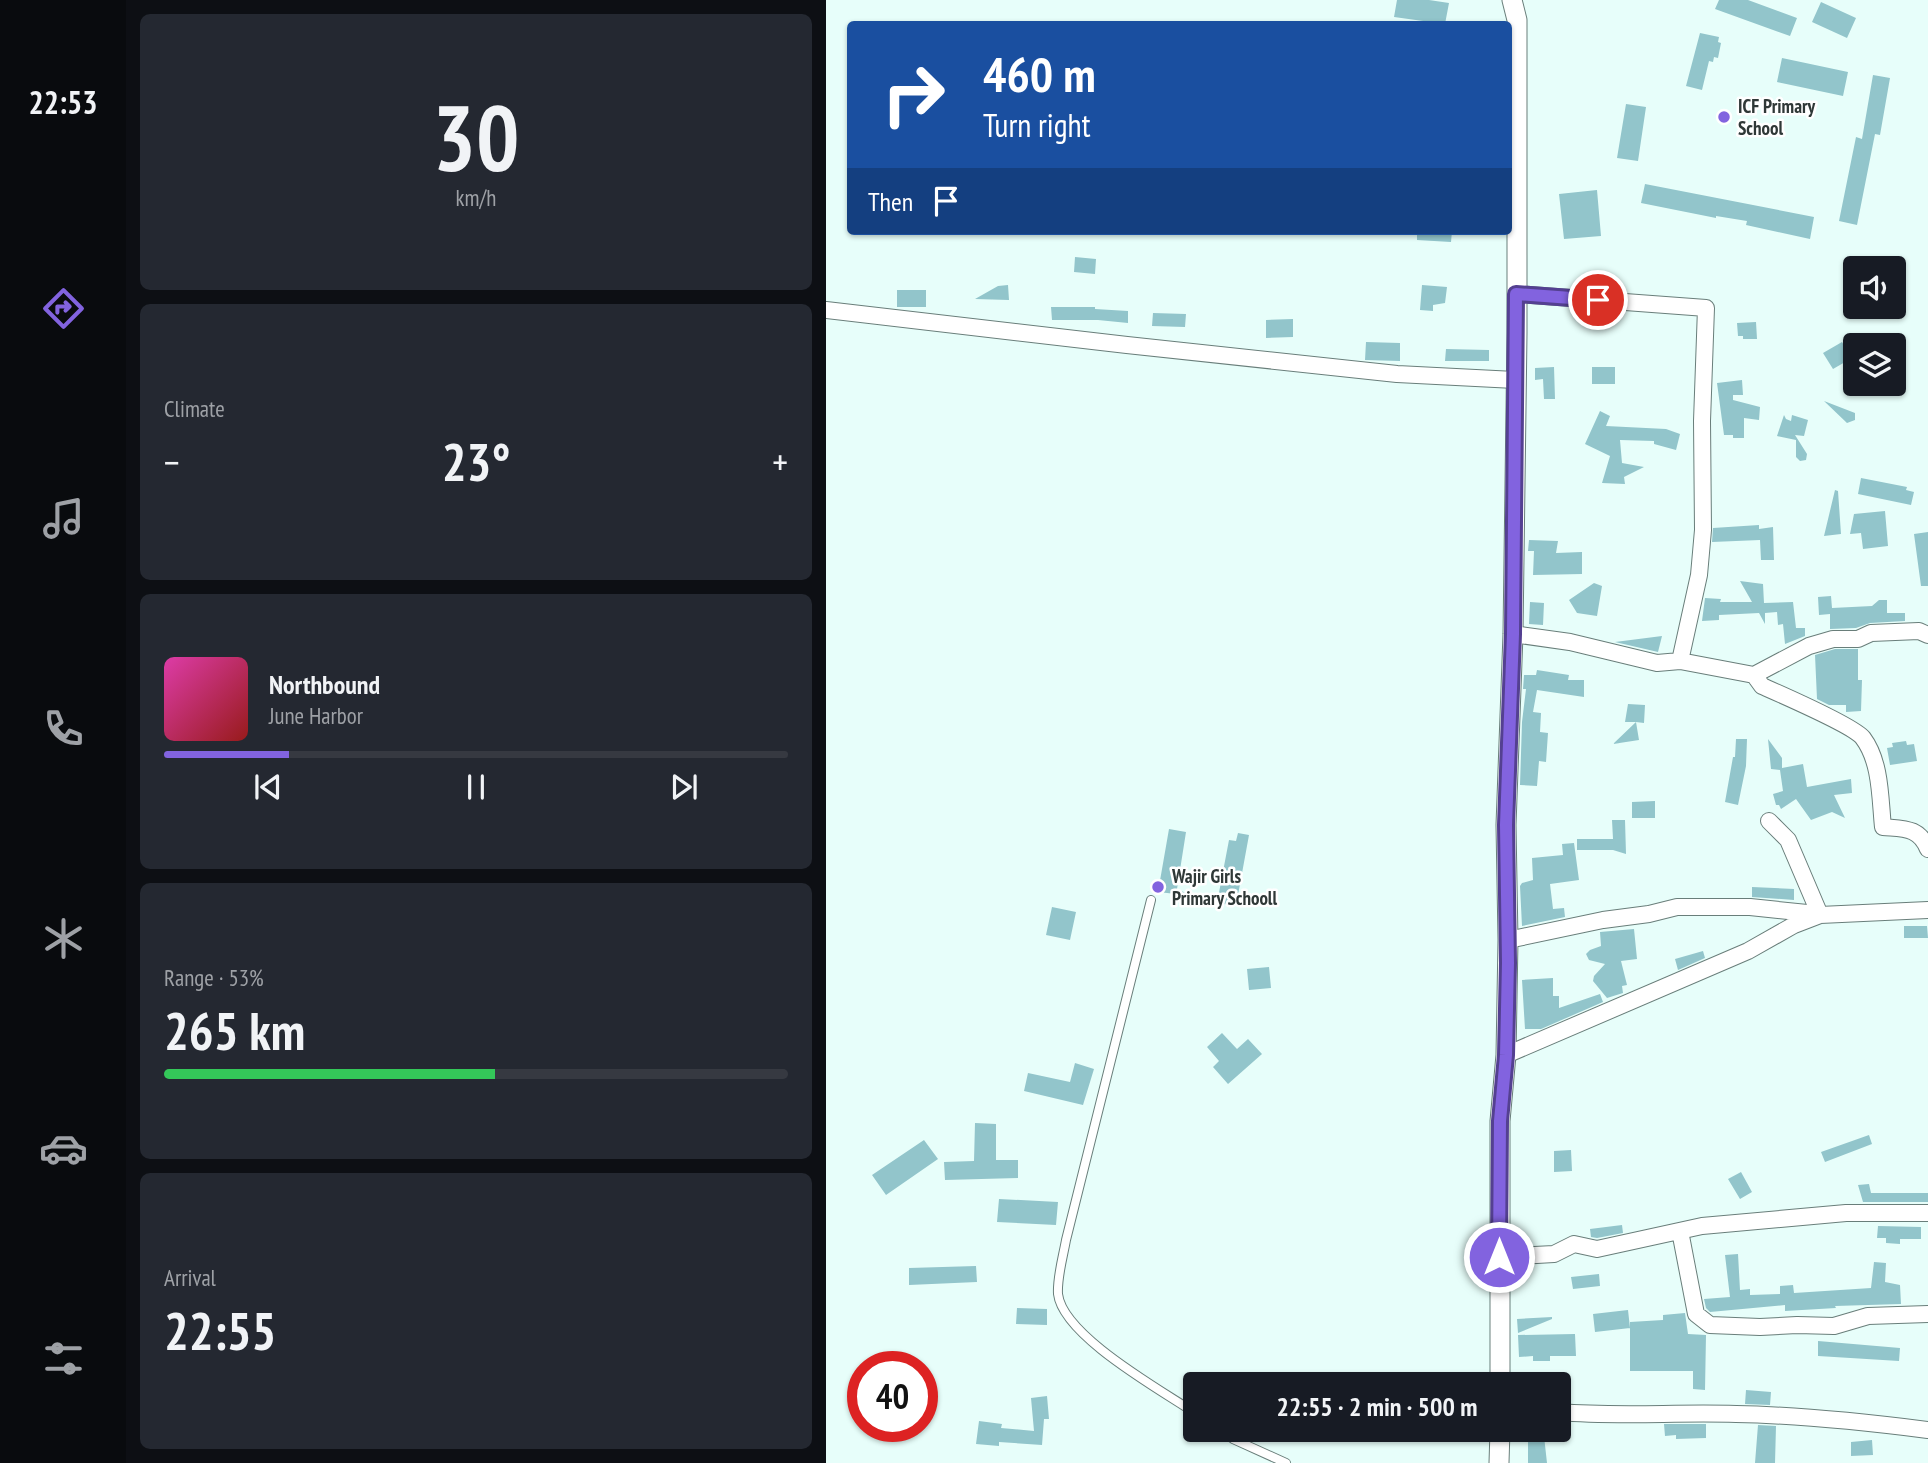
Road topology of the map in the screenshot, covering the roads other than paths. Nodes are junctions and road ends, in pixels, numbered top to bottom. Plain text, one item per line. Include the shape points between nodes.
1 (1512, 0) edge
2 (1516, 294) junction
3 (826, 310) edge
4 (1515, 380) junction
5 (1513, 634) junction
6 (1928, 635) edge
7 (1681, 661) junction
8 (1754, 675) junction
9 (1769, 821) dead end
10 (1928, 849) edge
11 (1151, 900) dead end
12 (1928, 910) edge
13 (1820, 915) junction
14 (1508, 940) junction
15 (1506, 1055) junction
16 (1928, 1213) edge
17 (1680, 1231) junction
18 (1499, 1257) junction
19 (1928, 1314) edge
20 (1500, 1372) edge
21 (1183, 1405) edge
22 (1571, 1413) edge
23 (1928, 1430) edge
24 (1240, 1442) edge
25 (1500, 1442) edge
26 (1286, 1463) edge
27 (1499, 1463) edge

1 - 2 street via 1517,20
2 - 4 street
2 - 7 street via 1706,308 1703,530
3 - 4 street via 1384,372
4 - 5 street
5 - 7 street via 1657,663
5 - 14 street via 1506,825
6 - 8 street via 1919,631 1871,633 1858,639 1833,639 1809,646
7 - 8 street
8 - 10 street via 1762,686 1863,737 1875,763 1883,827 1911,831 1923,837
9 - 13 street via 1788,840
11 - 21 lane via 1066,1240 1058,1296 1065,1313 1088,1341
12 - 13 street
13 - 14 street via 1749,906 1677,907
13 - 15 street via 1748,951
14 - 15 street
15 - 18 street via 1500,1121
16 - 17 street via 1846,1213
17 - 18 street via 1597,1249 1574,1244 1554,1254
17 - 19 street via 1696,1314 1710,1325 1834,1326 1868,1316
18 - 20 street
22 - 23 street via 1741,1414
24 - 26 lane
25 - 27 street

